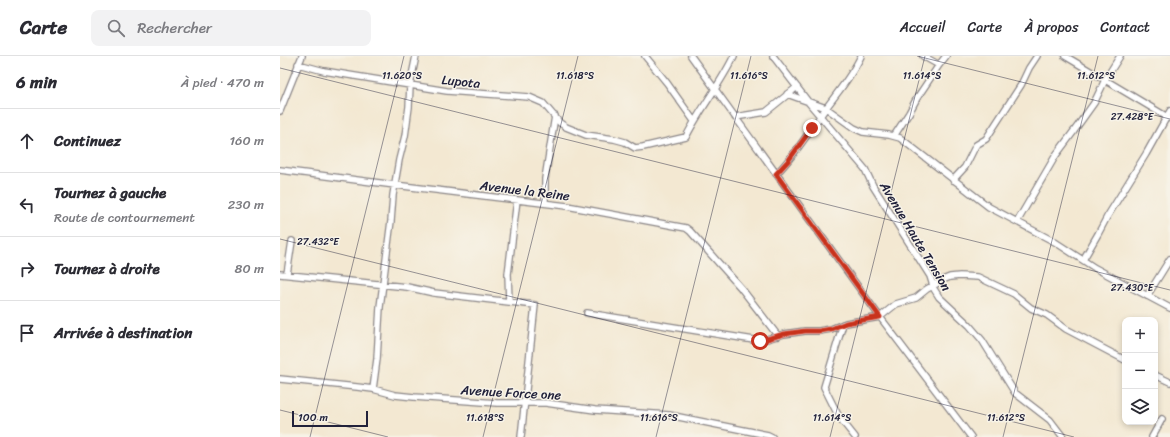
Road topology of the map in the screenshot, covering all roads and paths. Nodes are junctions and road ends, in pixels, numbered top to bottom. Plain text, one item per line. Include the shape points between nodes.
1 (302, 56) edge
2 (416, 56) edge
3 (645, 56) edge
4 (691, 56) edge
5 (734, 56) edge
6 (773, 56) edge
7 (862, 56) edge
8 (924, 56) edge
9 (946, 56) edge
10 (1037, 56) edge
11 (1065, 56) edge
12 (1120, 56) edge
13 (298, 64) junction
14 (939, 65) junction
15 (1105, 80) junction
16 (410, 85) junction
17 (797, 88) junction
18 (715, 90) junction
19 (280, 92) edge
20 (788, 94) junction
21 (287, 95) junction
22 (809, 103) junction
23 (826, 108) junction
24 (280, 111) edge
25 (1169, 115) edge
26 (555, 116) junction
27 (821, 116) junction
28 (735, 117) junction
29 (694, 121) junction
30 (894, 136) junction
31 (280, 170) edge
32 (776, 174) junction
33 (953, 180) junction
34 (395, 186) junction
35 (518, 200) junction
36 (545, 203) junction
37 (1017, 222) junction
38 (292, 241) dead end
39 (1170, 259) edge
40 (1083, 260) junction
41 (280, 274) edge
42 (287, 274) junction
43 (383, 285) junction
44 (933, 286) junction
45 (1147, 296) junction
46 (509, 302) junction
47 (1170, 308) edge
48 (587, 312) dead end
49 (880, 317) junction
50 (843, 324) junction
51 (778, 336) junction
52 (1122, 358) edge
53 (1158, 376) edge
54 (280, 379) edge
55 (1170, 382) edge
56 (373, 389) junction
57 (525, 403) junction
58 (1162, 419) dead end
59 (521, 437) edge
60 (772, 437) edge
61 (855, 437) edge
62 (971, 437) edge
63 (1063, 437) edge
64 (1152, 437) edge

1 - 13 street
2 - 16 street
3 - 29 street
4 - 18 street
5 - 18 street, Lupota
6 - 17 street, Avenue Haute Tension
7 - 23 street
8 - 14 street
9 - 14 street
10 - 33 street via 986,139 976,145 965,167
11 - 15 street
12 - 15 street
13 - 16 street, Lupota via 324,71
13 - 21 street
14 - 30 street
15 - 25 street
15 - 37 street via 1090,108 1056,155
16 - 26 street, Lupota via 529,98 543,103
16 - 34 street via 407,124
17 - 20 street
17 - 22 street, Avenue Haute Tension
18 - 28 street
18 - 29 street, Lupota
19 - 21 street
20 - 22 street
20 - 28 street via 766,112
21 - 24 street
22 - 23 street
22 - 27 street, Avenue Haute Tension
23 - 27 street
23 - 30 street via 863,132
25 - 40 street
26 - 29 street, Lupota via 563,126 586,135 625,142 635,148 686,137
26 - 36 street via 544,179
27 - 32 street
27 - 44 street, Avenue Haute Tension via 865,169 930,276
28 - 32 street
30 - 33 street via 906,142
31 - 34 street, Avenue la Reine
32 - 49 street
33 - 37 street
34 - 35 street, Avenue la Reine
34 - 43 street
35 - 36 street, Avenue la Reine
35 - 46 street via 508,274
36 - 51 street, Avenue la Reine via 689,229 741,288
37 - 40 street
38 - 42 street
39 - 45 street
40 - 45 street
41 - 42 street
42 - 43 street
43 - 46 street
43 - 56 street
44 - 49 street via 916,298 896,304
44 - 52 street via 950,277 978,278 1014,294 1031,308
44 - 63 street, Avenue Haute Tension via 939,297 982,340 1015,393 1050,420
45 - 47 street
46 - 57 street via 535,305
48 - 51 street via 750,340 760,341
49 - 50 street
49 - 62 street
50 - 51 street via 831,329
50 - 61 street via 824,386 839,417
53 - 55 street
54 - 56 street, Avenue Force one
56 - 57 street, Avenue Force one via 414,397
57 - 59 street
57 - 60 street, Avenue Force one via 669,416
58 - 64 street

